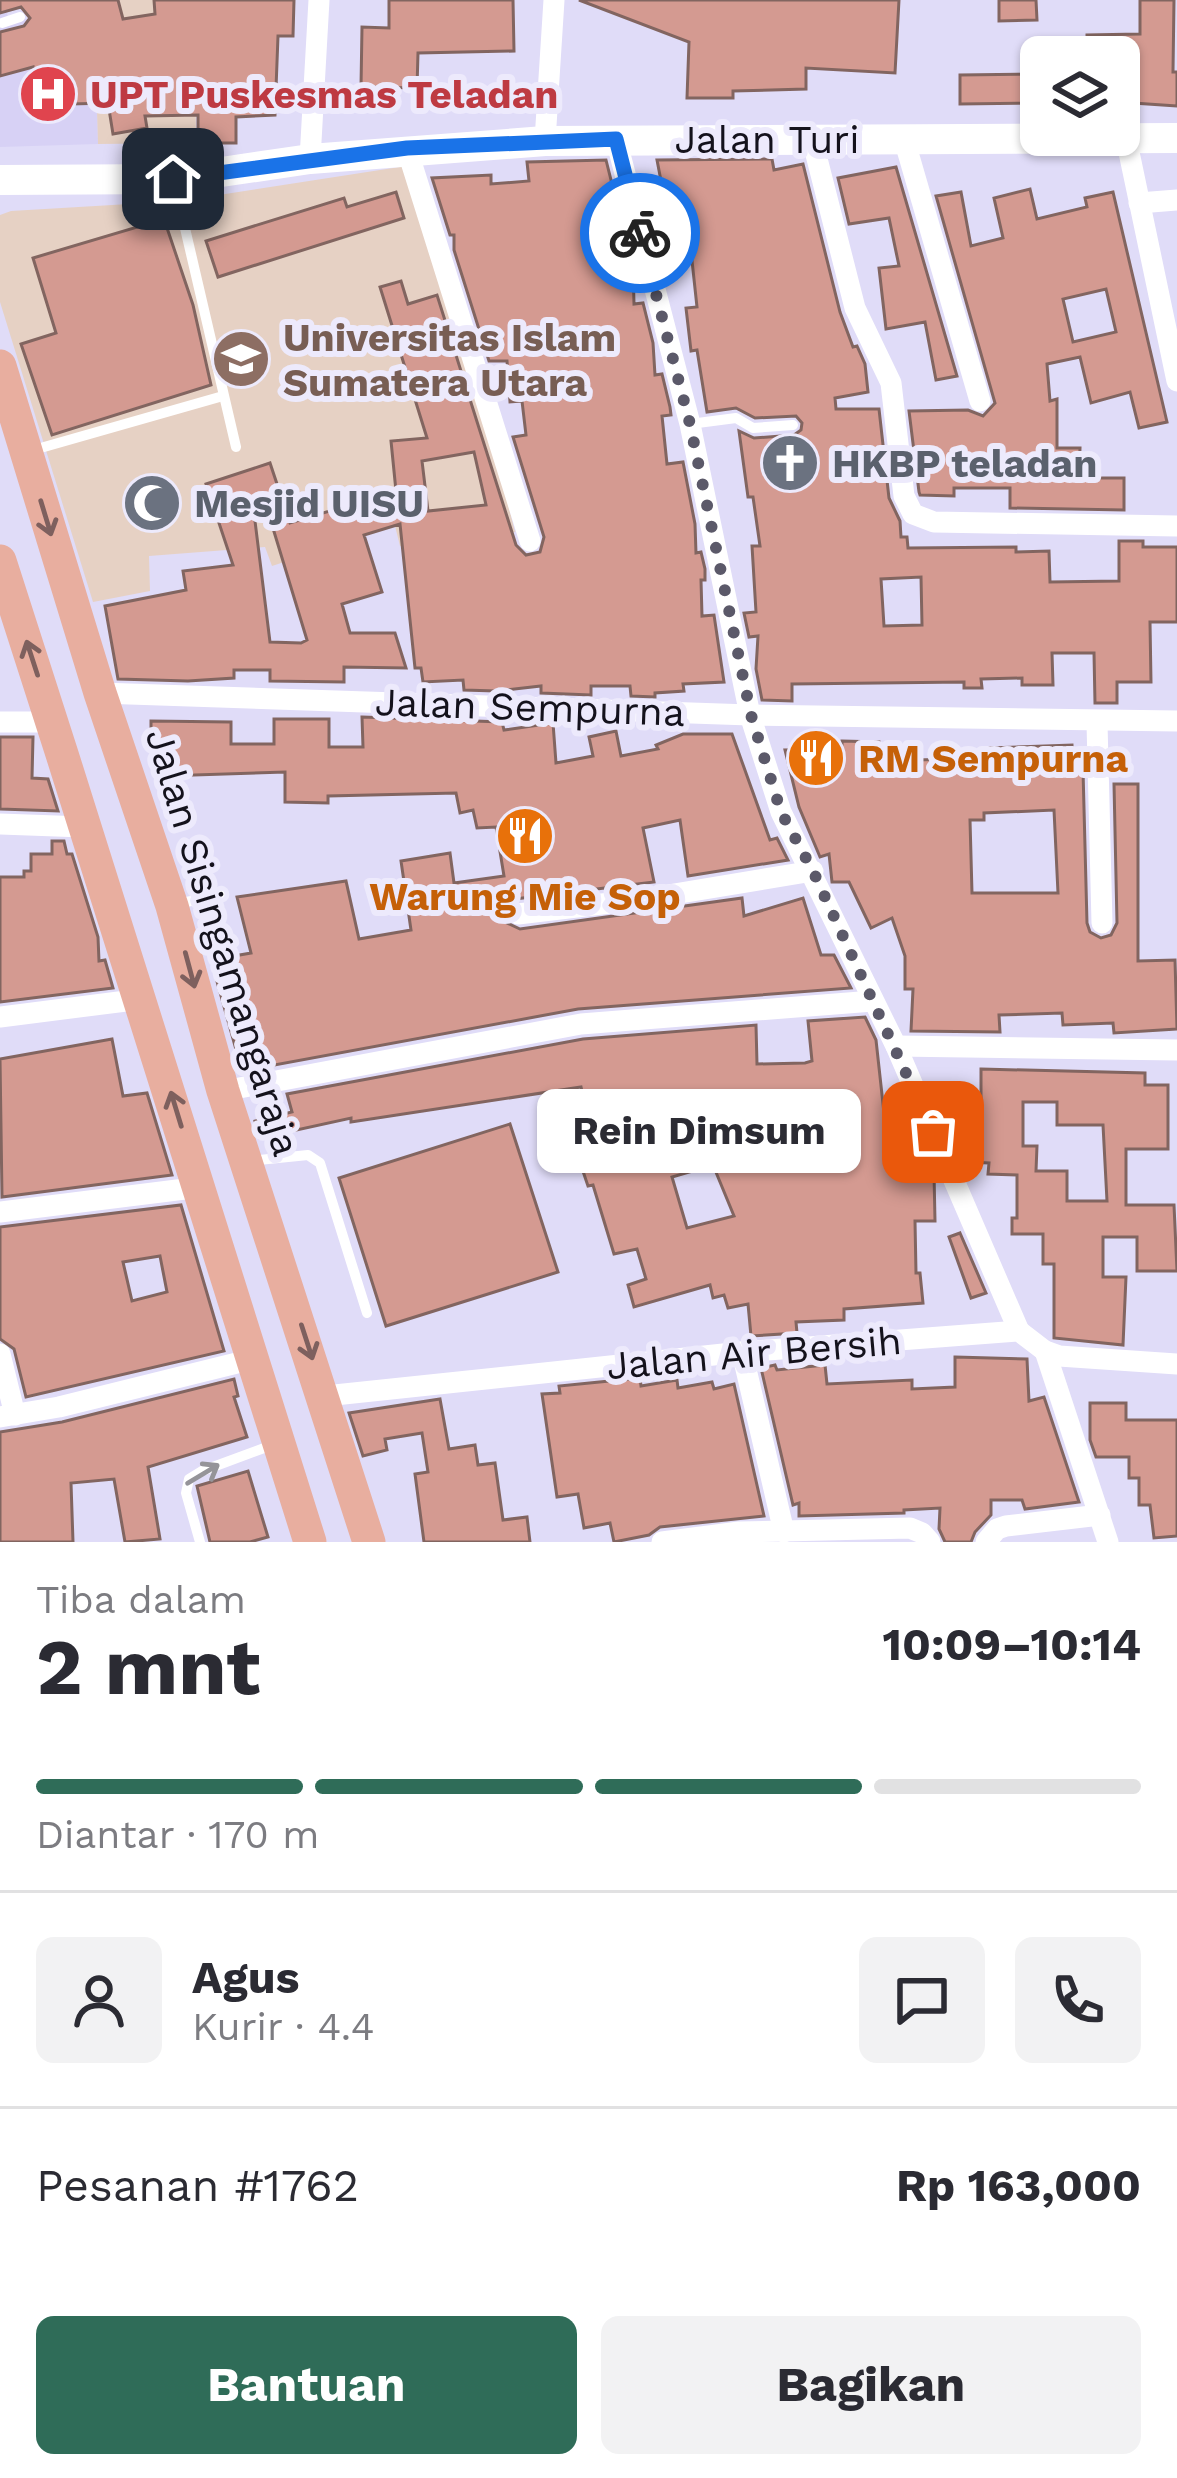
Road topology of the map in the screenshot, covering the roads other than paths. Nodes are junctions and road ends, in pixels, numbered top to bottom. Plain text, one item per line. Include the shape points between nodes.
1 (319, 0) edge
2 (554, 0) edge
3 (20, 17) dead end
4 (2, 23) edge
5 (1020, 138) edge
6 (1140, 138) edge
7 (1177, 138) edge
8 (616, 139) junction
9 (812, 139) junction
10 (904, 139) junction
11 (545, 141) junction
12 (407, 148) junction
13 (1130, 156) edge
14 (310, 159) junction
15 (173, 179) junction
16 (0, 181) edge
17 (1177, 200) edge
18 (1139, 202) junction
19 (0, 366) edge
20 (1177, 381) edge
21 (224, 396) junction
22 (980, 401) dead end
23 (690, 424) junction
24 (793, 425) dead end
25 (236, 447) dead end
26 (26, 452) junction
27 (1177, 526) edge
28 (530, 541) dead end
29 (0, 561) edge
30 (100, 693) junction
31 (751, 715) junction
32 (0, 722) edge
33 (52, 722) junction
34 (1097, 722) junction
35 (1177, 722) edge
36 (0, 824) edge
37 (84, 827) junction
38 (813, 871) junction
39 (224, 895) dead end
40 (172, 906) junction
41 (518, 914) dead end
42 (1102, 922) dead end
43 (142, 999) junction
44 (873, 1000) junction
45 (0, 1017) edge
46 (896, 1046) junction
47 (1177, 1050) edge
48 (223, 1091) junction
49 (247, 1162) junction
50 (201, 1187) junction
51 (0, 1212) edge
52 (368, 1313) dead end
53 (1019, 1331) junction
54 (742, 1352) junction
55 (1045, 1352) junction
56 (0, 1354) edge
57 (253, 1359) junction
58 (1177, 1364) edge
59 (325, 1396) junction
60 (8, 1416) edge
61 (276, 1444) junction
62 (1100, 1515) junction
63 (784, 1532) junction
64 (301, 1539) edge
65 (662, 1541) edge
66 (200, 1542) edge
67 (369, 1542) edge
68 (930, 1542) edge
69 (986, 1542) edge
70 (1108, 1542) edge

1 - 14 street
2 - 11 street
3 - 4 lane
5 - 10 main road, Jalan Turi
6 - 7 main road, Jalan Turi
8 - 9 main road, Jalan Turi
8 - 11 main road, Jalan Turi
8 - 23 street
9 - 10 main road, Jalan Turi
9 - 27 street via 855,308 891,383 904,496 914,514 934,522
10 - 22 street
11 - 12 main road, Jalan Turi
12 - 14 main road, Jalan Turi
12 - 28 street
13 - 18 street
14 - 15 main road, Jalan Turi
15 - 16 main road, Jalan Turi
15 - 21 lane
17 - 18 street
18 - 20 street
19 - 26 main road, Jalan Sisingamangaraja
21 - 25 lane
21 - 26 lane
23 - 24 lane via 736,418 753,428
23 - 31 street
26 -> 30 main road, Jalan Sisingamangaraja
33 -> 29 main road
30 - 31 street, Jalan Sempurna
30 - 40 main road, Jalan Sisingamangaraja
31 - 34 street, Jalan Sempurna
31 - 38 street via 781,812
32 - 33 street
33 - 37 main road
34 - 35 street, Jalan Sempurna
34 - 42 street
36 - 37 street
37 - 43 main road
38 - 41 street
38 - 44 street
39 - 40 lane
40 -> 48 main road, Jalan Sisingamangaraja
43 - 45 street
50 -> 43 main road
44 - 46 street
44 - 48 street via 581,1024
46 - 47 street
46 - 53 street
48 - 49 main road, Jalan Sisingamangaraja
49 - 52 lane via 308,1155 320,1163
49 -> 59 main road, Jalan Sisingamangaraja
50 - 51 street
50 - 57 main road
53 - 54 street, Jalan Air Bersih
53 - 55 street
54 - 59 street, Jalan Air Bersih
54 - 63 street
55 - 58 street
55 - 62 street
56 - 60 street
57 - 60 street
57 - 61 main road
59 - 67 main road, Jalan Sisingamangaraja
61 - 64 main road
66 -> 61 lane via 189,1480
62 - 69 street via 1006,1526
62 - 70 street
63 - 65 street
63 - 68 street via 910,1528

